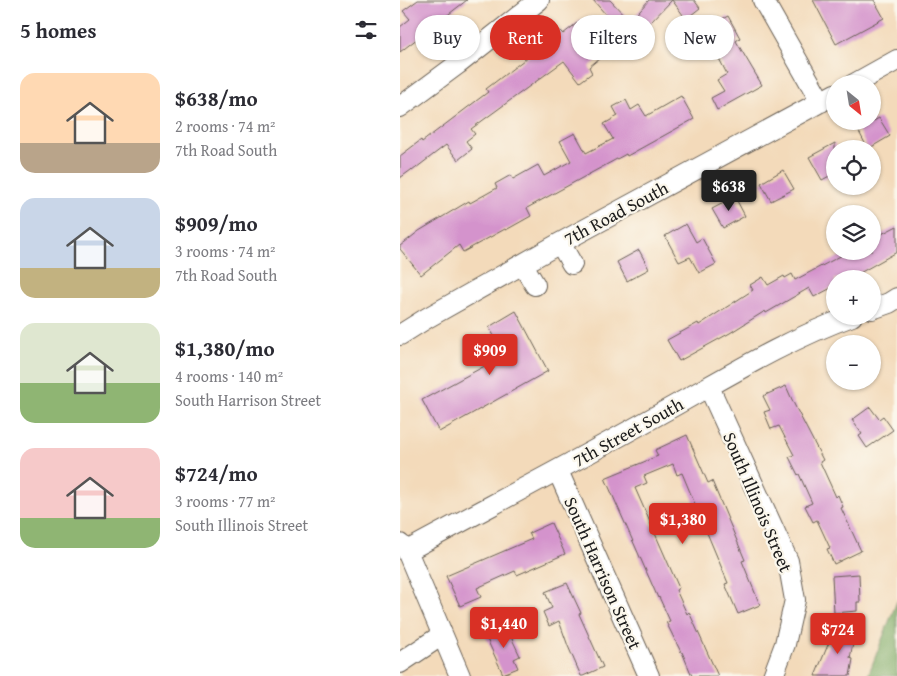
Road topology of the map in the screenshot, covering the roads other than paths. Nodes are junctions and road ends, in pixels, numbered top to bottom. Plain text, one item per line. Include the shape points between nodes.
1 (539, 0) edge
2 (763, 0) edge
3 (897, 60) edge
4 (870, 75) edge
5 (826, 95) edge
6 (826, 99) edge
7 (400, 107) edge
8 (560, 244) junction
9 (523, 264) junction
10 (572, 264) dead end
11 (535, 285) dead end
12 (828, 325) edge
13 (403, 326) edge
14 (709, 387) junction
15 (558, 471) junction
16 (403, 548) edge
17 (442, 636) junction
18 (400, 664) edge
19 (460, 676) edge
20 (649, 676) edge
21 (772, 676) edge

1 - 7 street
2 - 5 street
3 - 4 street
6 - 8 street, 7th Road South
8 - 9 street, 7th Road South
8 - 10 street
9 - 11 street
9 - 13 street, 7th Road South
12 - 14 street, 7th Street South
14 - 15 street, 7th Street South
14 - 21 street, South Illinois Street via 788,561 795,600 785,644
15 - 16 street, 7th Street South
15 - 20 street, South Harrison Street
16 - 17 street
17 - 18 street
17 - 19 street

